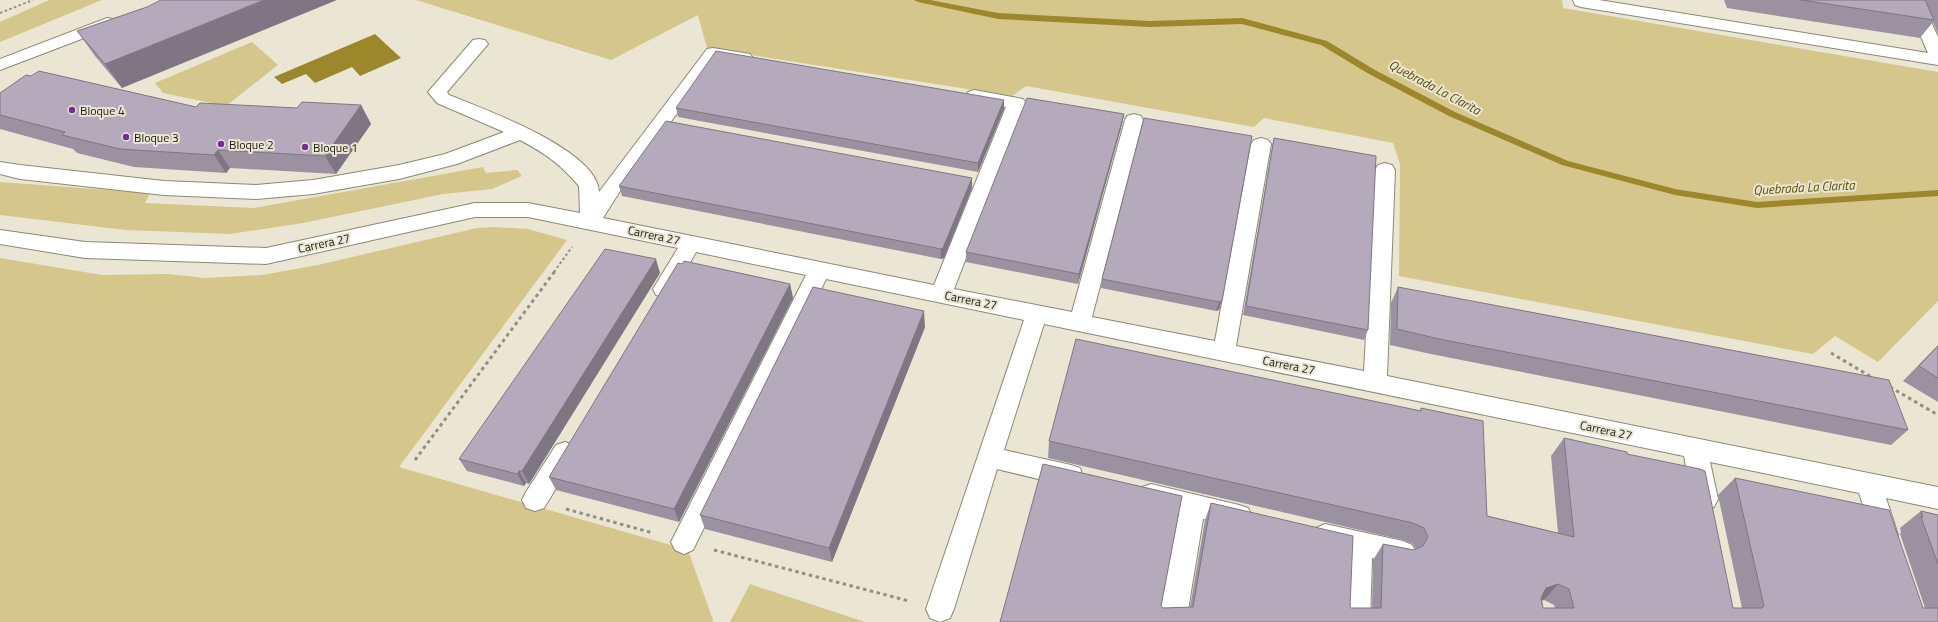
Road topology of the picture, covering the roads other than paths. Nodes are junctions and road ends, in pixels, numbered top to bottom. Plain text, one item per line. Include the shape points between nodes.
1 (1913, 0) edge
2 (1581, 1) edge
3 (125, 16) edge
4 (479, 44) dead end
5 (1938, 56) edge
6 (1938, 60) edge
7 (760, 61) edge
8 (0, 65) edge
9 (955, 93) edge
10 (1134, 120) dead end
11 (661, 122) junction
12 (684, 126) edge
13 (521, 133) junction
14 (1261, 144) dead end
15 (0, 168) edge
16 (1385, 170) dead end
17 (590, 222) junction
18 (0, 237) edge
19 (692, 243) junction
20 (820, 269) junction
21 (941, 294) junction
22 (654, 304) edge
23 (1037, 313) junction
24 (1080, 322) junction
25 (1224, 352) junction
26 (1375, 382) junction
27 (576, 432) edge
28 (1695, 448) junction
29 (988, 457) junction
30 (1095, 482) edge
31 (1869, 484) junction
32 (1132, 491) edge
33 (1938, 497) edge
34 (535, 500) road end
35 (1193, 505) junction
36 (1261, 521) edge
37 (1710, 524) edge
38 (1306, 532) edge
39 (684, 542) road end
40 (1359, 544) junction
41 (1403, 553) edge
42 (1892, 556) edge
43 (940, 609) road end
44 (1172, 622) edge
45 (1356, 622) edge

1 - 5 street
2 - 6 street
3 - 8 street
4 - 13 street via 437,92 454,105
7 - 11 street via 713,53
9 - 21 street via 1018,103 977,181
10 - 24 street
11 - 12 street
11 - 17 street via 613,186
13 - 15 street via 450,160 400,172 313,187 256,192 164,188
13 - 17 street via 568,161 589,184
14 - 25 street
16 - 26 street
17 - 18 street, Carrera 27 via 528,210 476,210 266,256 85,250
17 - 19 street, Carrera 27
19 - 20 street, Carrera 27
19 - 22 street
20 - 21 street, Carrera 27
20 - 39 street
21 - 23 street, Carrera 27
23 - 24 street, Carrera 27
23 - 29 street
24 - 25 street, Carrera 27
25 - 26 street, Carrera 27
26 - 28 street, Carrera 27
27 - 34 street
28 - 31 street, Carrera 27
28 - 37 street
29 - 30 street
29 - 43 street
31 - 33 street, Carrera 27
31 - 42 street
32 - 35 street
35 - 36 street
35 - 44 street
38 - 40 street
40 - 41 street
40 - 45 street

